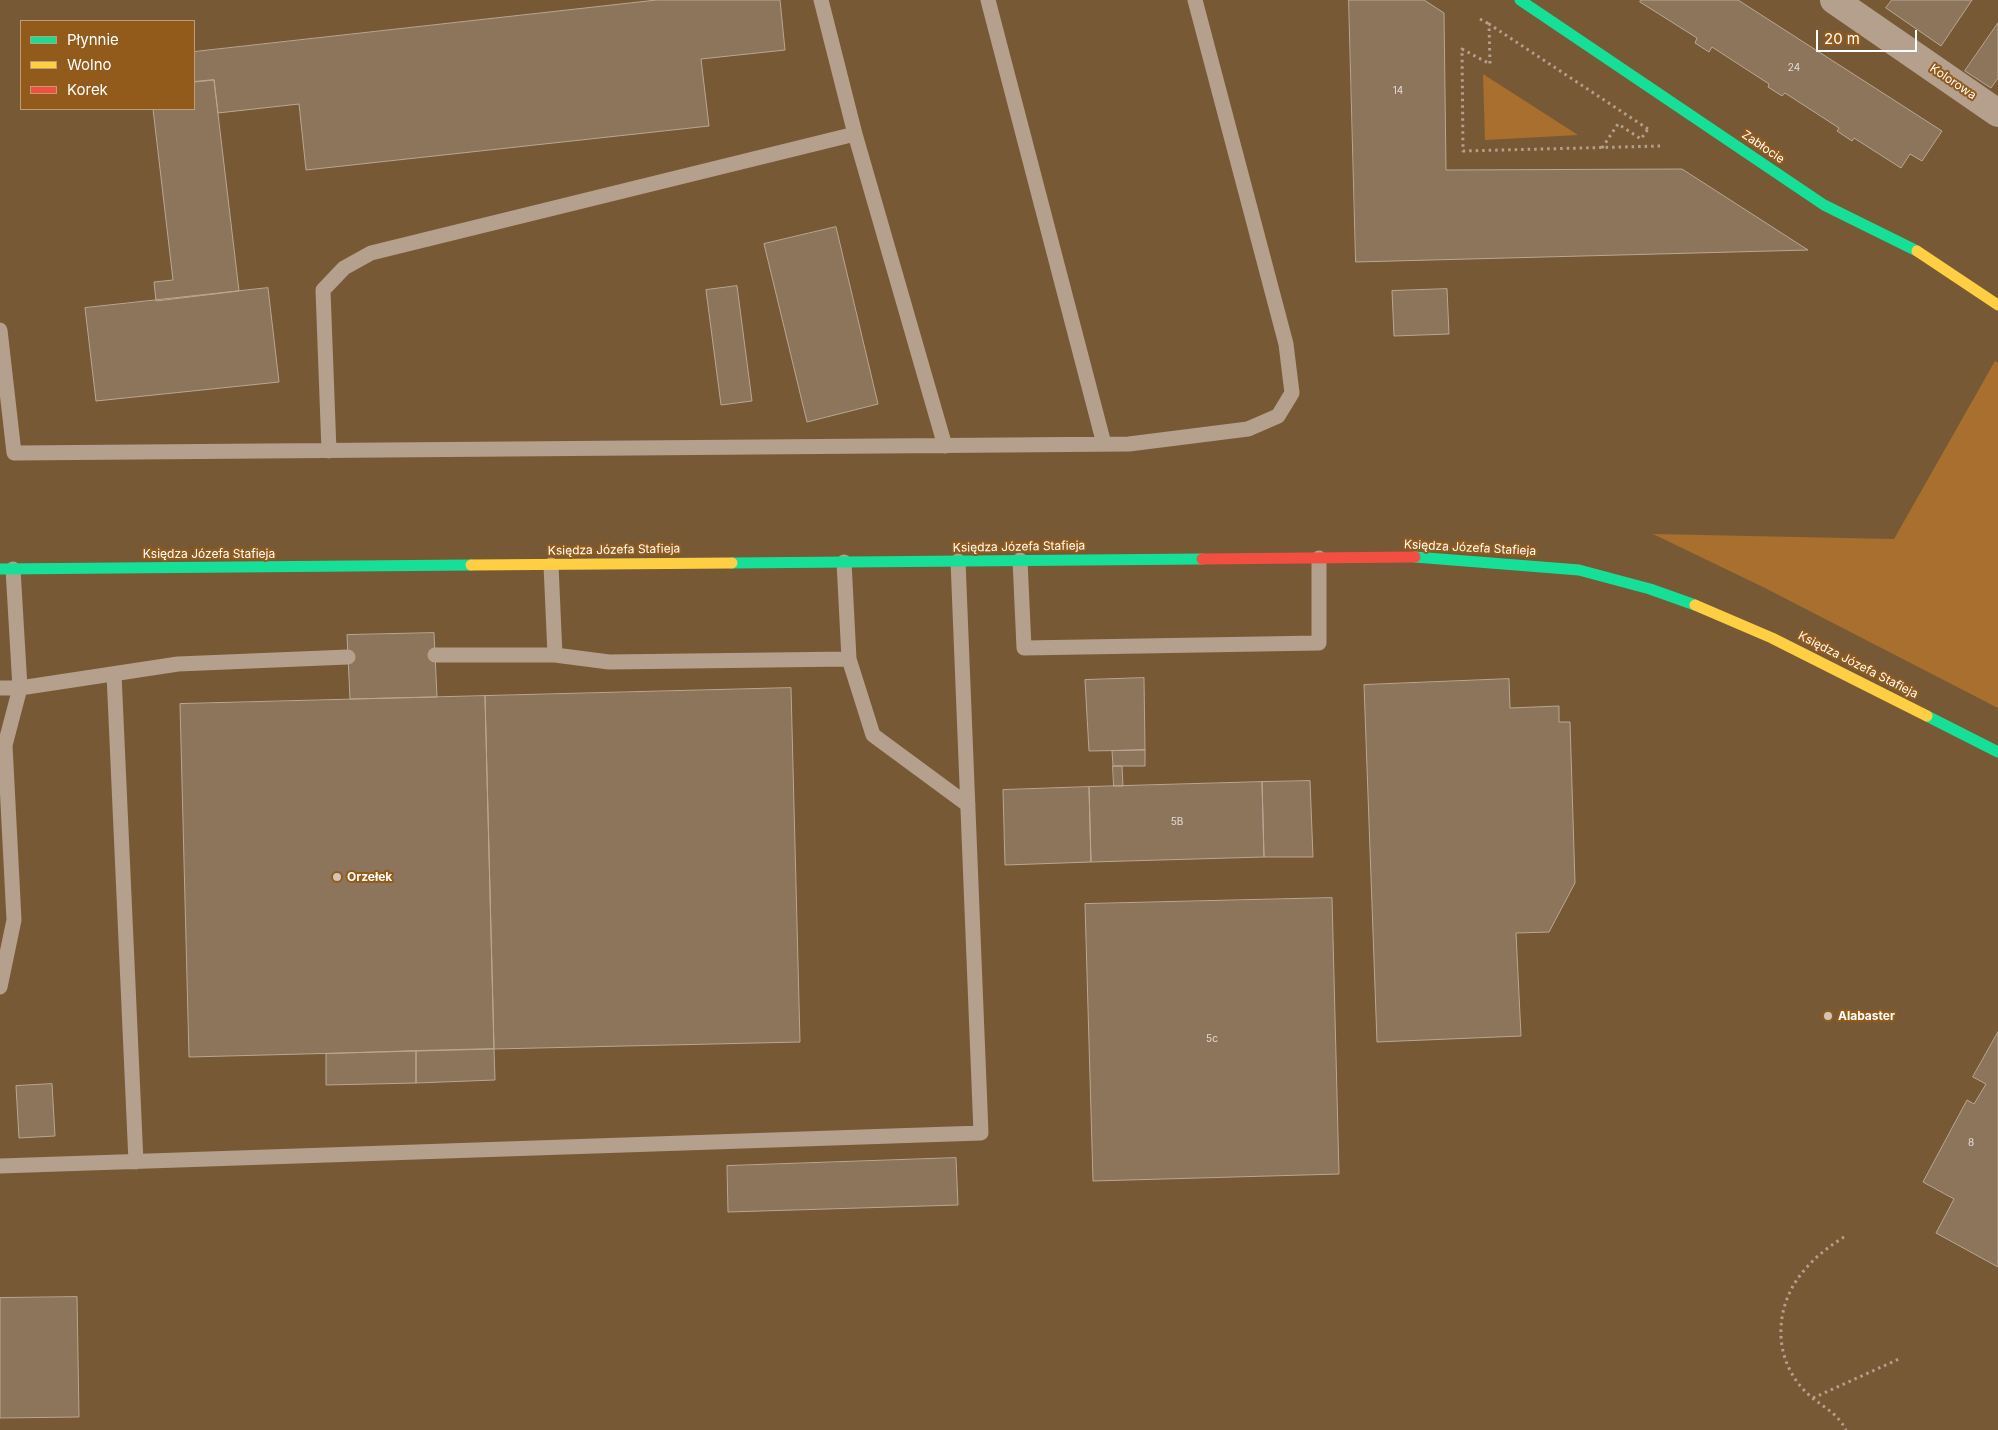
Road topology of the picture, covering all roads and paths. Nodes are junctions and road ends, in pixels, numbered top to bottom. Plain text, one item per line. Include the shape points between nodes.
1 (821, 0) edge
2 (988, 0) edge
3 (1195, 0) edge
4 (1520, 0) edge
5 (1834, 0) edge
6 (1480, 19) dead end
7 (1489, 24) junction
8 (1998, 113) edge
9 (1648, 129) dead end
10 (855, 134) junction
11 (1636, 135) dead end
12 (1660, 146) dead end
13 (1602, 148) junction
14 (1998, 305) edge
15 (0, 330) edge
16 (1104, 444) junction
17 (945, 446) junction
18 (329, 451) junction
19 (1319, 558) junction
20 (1020, 560) junction
21 (958, 561) junction
22 (844, 562) junction
23 (551, 564) junction
24 (6, 569) edge
25 (435, 654) dead end
26 (555, 655) junction
27 (348, 656) dead end
28 (849, 659) junction
29 (114, 674) junction
30 (0, 688) edge
31 (20, 688) junction
32 (1998, 752) edge
33 (968, 805) junction
34 (0, 987) edge
35 (136, 1162) junction
36 (0, 1166) edge
37 (1844, 1237) dead end
38 (1899, 1360) dead end
39 (1812, 1398) junction
40 (1846, 1430) edge

1 - 10 lane
2 - 16 lane
3 - 16 lane via 1286,344 1292,394 1278,416 1248,428 1129,444
4 - 14 street, Zabłocie via 1824,206 1911,248
5 - 8 street, Kolorowa
6 - 7 path
7 - 9 path
7 - 13 path via 1490,64 1462,49 1463,151
10 - 17 lane
10 - 18 lane via 371,253 344,268 323,290
11 - 13 path via 1618,124
12 - 13 path
15 - 18 lane via 14,453
16 - 17 lane
17 - 18 lane
19 - 20 street, Księdza Józefa Stafieja
19 - 20 lane via 1319,643 1024,648
19 - 32 street, Księdza Józefa Stafieja via 1434,557 1510,562 1579,570 1650,589 1712,611 1772,638
20 - 21 street, Księdza Józefa Stafieja
21 - 22 street, Księdza Józefa Stafieja
21 - 33 lane
22 - 23 street, Księdza Józefa Stafieja
22 - 28 lane
23 - 24 street, Księdza Józefa Stafieja
23 - 26 lane
24 - 31 lane
25 - 26 lane
26 - 28 lane via 609,662
27 - 29 lane via 178,664
28 - 33 lane via 873,735
29 - 31 lane
29 - 35 lane
30 - 31 lane
31 - 34 lane via 6,745 14,920
33 - 35 lane via 981,1133
35 - 36 lane
37 - 39 path via 1817,1256 1798,1276 1782,1315 1784,1357 1795,1378
38 - 39 path
39 - 40 path via 1836,1414

